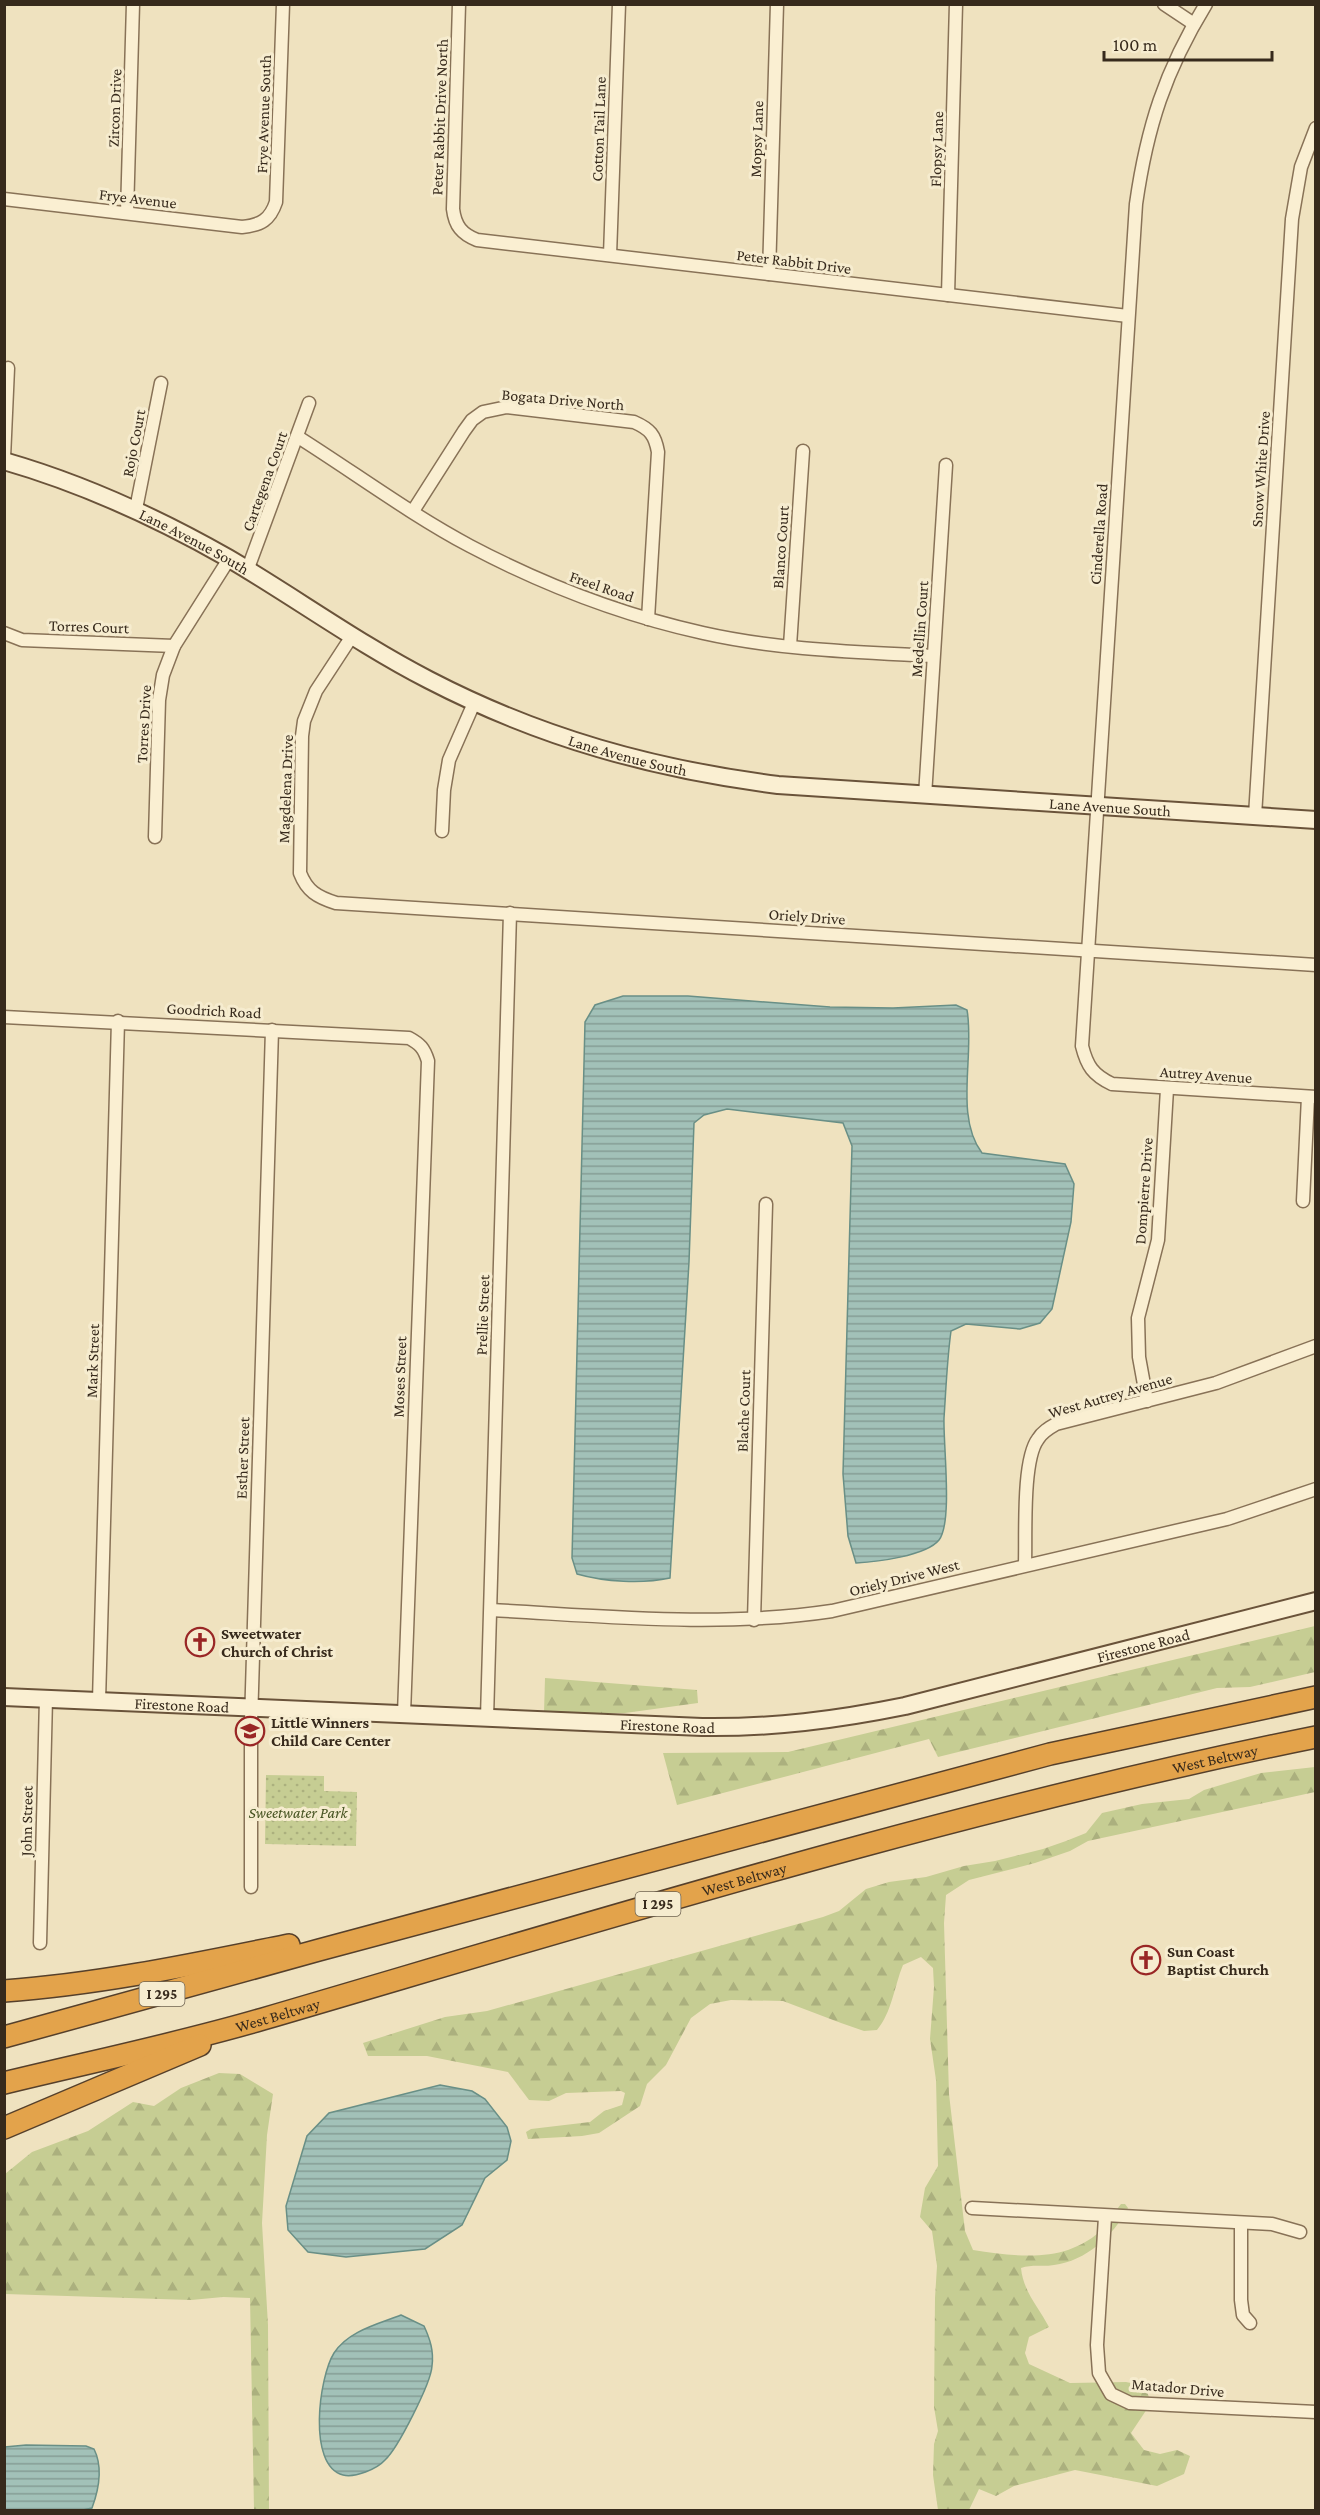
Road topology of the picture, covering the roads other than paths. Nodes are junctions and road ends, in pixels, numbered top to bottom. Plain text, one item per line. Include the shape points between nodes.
1 (134, 4) edge
2 (283, 4) edge
3 (459, 4) edge
4 (618, 4) edge
5 (777, 4) edge
6 (956, 4) edge
7 (1164, 4) edge
8 (1206, 4) edge
9 (1194, 24) junction
10 (1316, 128) edge
11 (4, 199) edge
12 (127, 213) junction
13 (266, 221) joint
14 (460, 230) joint
15 (610, 255) junction
16 (769, 274) junction
17 (948, 295) junction
18 (1128, 316) junction
19 (8, 368) dead end
20 (162, 383) dead end
21 (309, 403) dead end
22 (297, 436) junction
23 (803, 451) dead end
24 (4, 460) edge
25 (946, 465) dead end
26 (136, 509) junction
27 (413, 511) junction
28 (229, 559) junction
29 (247, 571) junction
30 (648, 619) junction
31 (4, 633) edge
32 (352, 636) junction
33 (174, 646) junction
34 (790, 646) junction
35 (933, 656) junction
36 (474, 703) junction
37 (925, 796) junction
38 (1097, 806) junction
39 (1255, 816) junction
40 (1316, 820) edge
41 (442, 831) dead end
42 (154, 837) dead end
43 (304, 882) joint
44 (510, 913) junction
45 (1088, 950) junction
46 (1316, 965) edge
47 (4, 1017) edge
48 (118, 1021) junction
49 (272, 1030) junction
50 (420, 1044) joint
51 (1096, 1077) joint
52 (1167, 1089) junction
53 (1312, 1097) edge
54 (1302, 1201) dead end
55 (766, 1204) dead end
56 (1316, 1346) edge
57 (1147, 1401) junction
58 (1316, 1489) edge
59 (1025, 1564) junction
60 (1316, 1601) edge
61 (490, 1610) junction
62 (754, 1620) junction
63 (4, 1697) edge
64 (1316, 1697) edge
65 (46, 1698) junction
66 (99, 1701) junction
67 (251, 1707) junction
68 (404, 1714) junction
69 (487, 1718) junction
70 (1316, 1737) edge
71 (251, 1887) dead end
72 (40, 1944) dead end
73 (319, 1950) junction
74 (4, 1991) edge
75 (260, 2020) junction
76 (4, 2037) edge
77 (4, 2083) edge
78 (4, 2128) edge
79 (972, 2208) dead end
80 (1105, 2217) junction
81 (1240, 2223) junction
82 (1300, 2232) dead end
83 (1250, 2324) dead end
84 (1316, 2412) edge

1 - 12 street, Zircon Drive
2 - 13 street, Frye Avenue South via 276,202
3 - 14 street, Peter Rabbit Drive North via 453,209
4 - 15 street, Cotton Tail Lane
5 - 16 street, Mopsy Lane
6 - 17 street, Flopsy Lane
7 - 9 street
8 - 9 street, Cinderella Road
9 - 18 street, Cinderella Road via 1168,75 1143,156
10 - 39 street, Snow White Drive via 1300,167 1292,219
11 - 12 street, Frye Avenue
12 - 13 street, Frye Avenue via 242,227
14 - 15 street, Peter Rabbit Drive via 477,240
15 - 16 street, Peter Rabbit Drive
16 - 17 street, Peter Rabbit Drive
17 - 18 street, Peter Rabbit Drive
18 - 38 street, Cinderella Road
19 - 24 street
20 - 26 street, Rojo Court
21 - 22 street, Cartegena Court
22 - 27 street, Freel Road
22 - 29 street, Cartegena Court
23 - 34 street, Blanco Court
24 - 26 street, Lane Avenue South via 92,489
25 - 35 street, Medellin Court
26 - 28 street, Lane Avenue South
27 - 30 street, Freel Road via 469,545 567,592
27 - 30 street, Bogata Drive North via 464,431 483,412 507,407 634,422 652,433 658,452
28 - 29 street, Lane Avenue South
28 - 33 street, Torres Drive
29 - 32 street, Lane Avenue South
30 - 34 street, Freel Road via 705,634
31 - 33 street, Torres Court via 22,640
32 - 36 street, Lane Avenue South
32 - 43 street, Magdelena Drive via 316,691 304,721 299,860
33 - 42 street, Torres Drive via 160,687
34 - 35 street, Freel Road
35 - 37 street, Medellin Court
36 - 37 street, Lane Avenue South via 574,742 672,768 778,785
36 - 41 street via 449,760
37 - 38 street, Lane Avenue South
38 - 39 street, Lane Avenue South
38 - 45 street, Cinderella Road
39 - 40 street, Lane Avenue South
43 - 44 street, Oriely Drive via 320,898 336,903
44 - 45 street, Oriely Drive
44 - 61 street, Prellie Street
45 - 46 street, Oriely Drive
45 - 51 street, Cinderella Road via 1082,1046 1086,1063
47 - 48 street, Goodrich Road
48 - 49 street, Goodrich Road
48 - 66 street, Mark Street
49 - 50 street, Goodrich Road via 409,1038
49 - 67 street, Esther Street
50 - 68 street, Moses Street via 428,1061
51 - 52 street, Autrey Avenue via 1112,1084
52 - 53 street, Autrey Avenue
52 - 57 street, Dompierre Drive via 1158,1240 1138,1318 1139,1357
53 - 54 street
55 - 62 street, Blache Court
56 - 57 street, West Autrey Avenue via 1216,1383
57 - 59 street, West Autrey Avenue via 1056,1424 1037,1439 1029,1462
58 - 59 street, Oriely Drive West via 1227,1519
59 - 62 street, Oriely Drive West via 832,1611
60 - 69 street, Firestone Road via 846,1718 749,1728
61 - 62 street, Oriely Drive West
61 - 69 street, Prellie Street
63 - 65 street, Firestone Road
64 - 73 highway, I 295 via 1050,1754
65 - 66 street, Firestone Road
65 - 72 street, John Street
66 - 67 street, Firestone Road
67 - 68 street, Firestone Road
67 - 71 street, Esther Street
68 - 69 street, Firestone Road
70 - 75 highway, West Beltway / I 295 via 921,1828
73 - 74 highway via 294,1944 134,1975
73 - 76 highway, I 295
75 - 77 highway, West Beltway / I 295
75 - 78 highway
79 - 80 street
80 - 81 street
80 - 84 street, Matador Drive via 1097,2345 1099,2373 1111,2394 1130,2403
81 - 82 street via 1272,2224
81 - 83 street via 1241,2300 1243,2315

